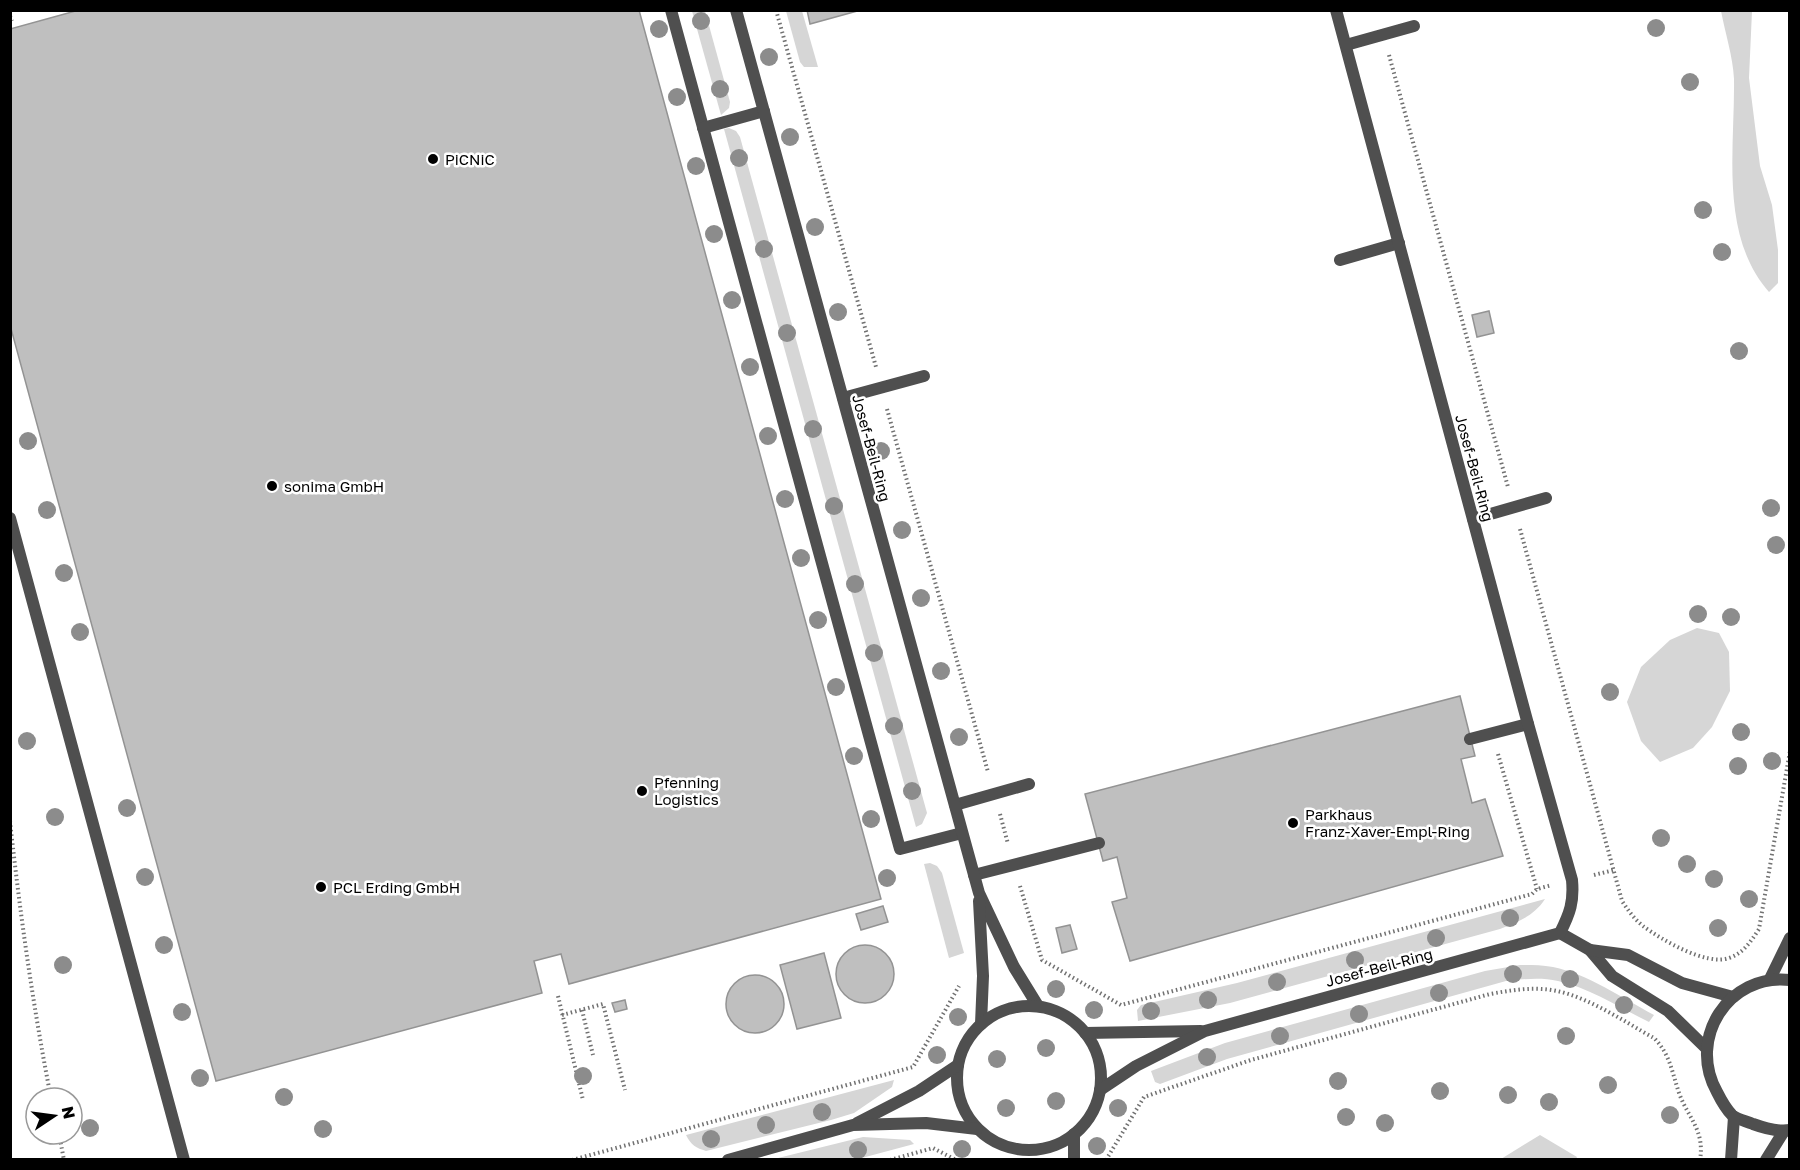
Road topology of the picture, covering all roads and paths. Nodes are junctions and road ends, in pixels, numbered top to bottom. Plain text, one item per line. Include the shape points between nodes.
1 (671, 10) edge
2 (736, 10) edge
3 (776, 10) edge
4 (1336, 10) edge
5 (1414, 26) dead end
6 (1346, 45) junction
7 (764, 111) junction
8 (703, 129) junction
9 (1399, 243) junction
10 (1340, 260) dead end
11 (924, 376) dead end
12 (881, 388) junction
13 (843, 399) junction
14 (1546, 498) dead end
15 (10, 518) edge
16 (1473, 519) junction
17 (1528, 724) junction
18 (1492, 733) junction
19 (1470, 739) dead end
20 (1790, 751) edge
21 (1029, 784) dead end
22 (994, 794) junction
23 (955, 805) junction
24 (10, 821) edge
25 (962, 833) junction
26 (1099, 843) dead end
27 (1014, 865) junction
28 (974, 875) junction
29 (979, 893) junction
30 (1560, 933) junction
31 (1790, 938) edge
32 (1590, 950) junction
33 (1696, 956) dead end
34 (1770, 979) junction
35 (1790, 980) edge
36 (961, 982) dead end
37 (558, 996) dead end
38 (1733, 996) junction
39 (1038, 1006) junction
40 (582, 1010) junction
41 (562, 1015) junction
42 (981, 1024) junction
43 (1205, 1031) junction
44 (1085, 1033) junction
45 (1706, 1048) junction
46 (593, 1055) dead end
47 (958, 1065) junction
48 (49, 1086) edge
49 (625, 1090) dead end
50 (1100, 1090) junction
51 (583, 1100) dead end
52 (1734, 1117) junction
53 (853, 1125) junction
54 (977, 1129) junction
55 (1787, 1130) edge
56 (1074, 1134) junction
57 (1023, 1155) edge
58 (184, 1160) edge
59 (572, 1160) edge
60 (728, 1160) edge
61 (890, 1160) edge
62 (956, 1160) edge
63 (1074, 1160) edge
64 (1106, 1160) edge
65 (1700, 1160) edge
66 (1731, 1160) edge
67 (1766, 1160) edge

1 - 8 street
2 - 7 street, Josef-Beil-Ring
3 - 12 path
4 - 6 street, Josef-Beil-Ring
5 - 6 street
6 - 9 street, Josef-Beil-Ring
7 - 8 street
7 - 13 street, Josef-Beil-Ring
8 - 25 street via 900,849
9 - 10 street
9 - 16 street, Josef-Beil-Ring
11 - 12 street
12 - 13 street
12 - 22 path
13 - 23 street, Josef-Beil-Ring
14 - 16 street
15 - 58 street
16 - 17 street, Josef-Beil-Ring
17 - 18 street
17 - 30 street, Josef-Beil-Ring via 1572,880 1574,899
18 - 19 street
18 - 27 path via 1537,889 1532,894 1120,1005 1042,960
20 - 33 path via 1759,929 1747,948 1730,958
21 - 22 street
22 - 23 street
22 - 27 path
23 - 25 street, Josef-Beil-Ring
24 - 48 path
25 - 28 street, Josef-Beil-Ring
26 - 27 street
27 - 28 street
28 - 29 street, Josef-Beil-Ring
29 - 39 street, Josef-Beil-Ring via 1014,967
29 - 42 street, Josef-Beil-Ring
30 - 32 street
30 - 43 street, Josef-Beil-Ring
31 - 34 street
32 - 38 street via 1628,956 1682,983
32 - 45 street via 1612,976 1668,1011
34 - 35 street
34 - 38 street
36 - 59 path via 913,1067
37 - 41 path
38 - 45 street via 1714,1021
39 - 42 street via 1007,1009
39 - 44 street via 1064,1015
40 - 41 path
40 - 46 path
40 - 49 path via 603,1004
41 - 51 path
42 - 47 street via 963,1047
43 - 44 street, Josef-Beil-Ring
43 - 50 street, Josef-Beil-Ring via 1136,1066
44 - 50 street via 1098,1060
45 - 52 street via 1709,1076
47 - 53 street via 919,1091
47 - 54 street via 957,1088 964,1110
50 - 56 street via 1091,1114
52 - 55 street
52 - 66 street
53 - 54 street via 927,1123
53 - 60 street
54 - 57 street
55 - 67 street
56 - 57 street via 1058,1144
56 - 63 street
61 - 62 path via 933,1148
64 - 65 path via 1144,1096 1251,1060 1518,989 1558,991 1654,1038 1670,1059 1679,1094 1699,1131

